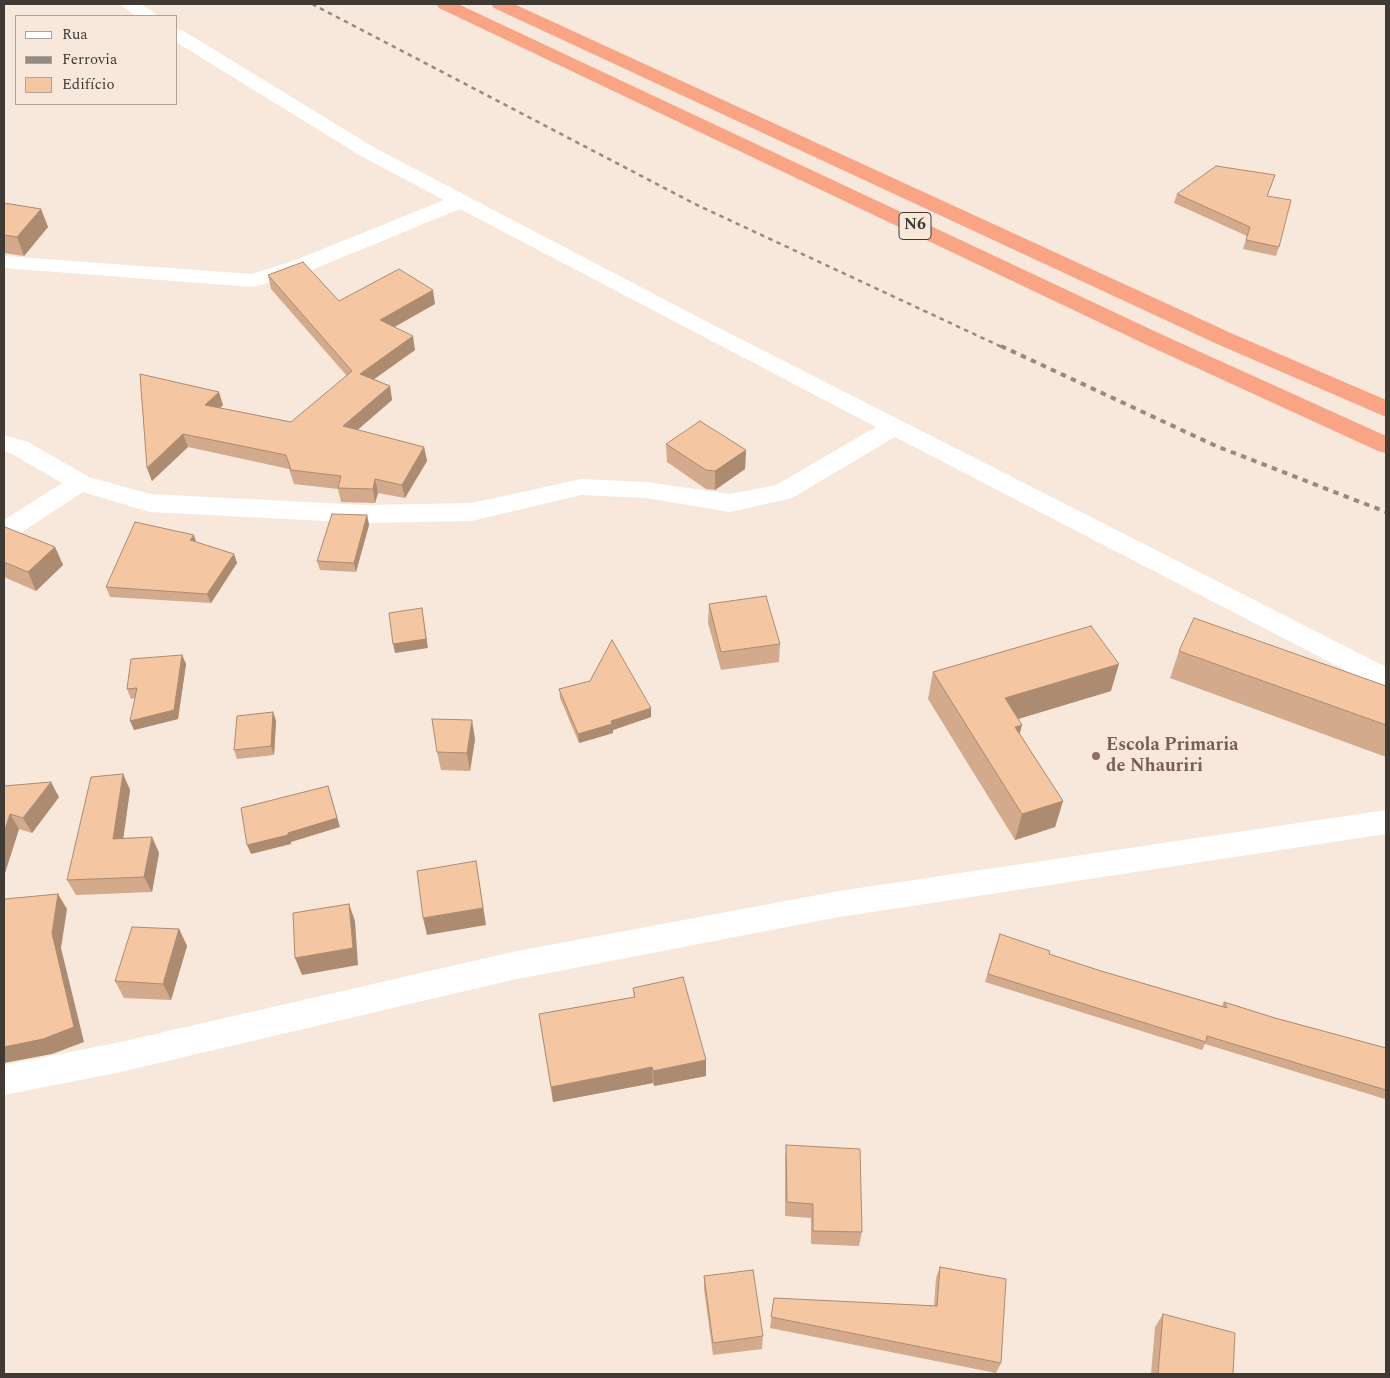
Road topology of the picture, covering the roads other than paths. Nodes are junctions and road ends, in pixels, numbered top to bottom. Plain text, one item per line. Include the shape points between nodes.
1 (128, 4) edge
2 (445, 4) edge
3 (500, 4) edge
4 (146, 15) edge
5 (178, 35) edge
6 (461, 201) junction
7 (4, 262) edge
8 (1386, 409) edge
9 (894, 427) junction
10 (4, 443) edge
11 (1386, 445) edge
12 (80, 483) junction
13 (4, 532) edge
14 (1386, 679) edge
15 (1386, 822) edge
16 (4, 1080) edge

1 - 4 street
2 - 11 highway, N6 via 1157,341
3 - 8 highway, N6 via 1225,339
5 - 6 street via 368,152
6 - 7 street via 301,266 253,281
6 - 9 street
9 - 12 street via 783,492 730,504 646,490 581,487 472,512 366,514 150,503
9 - 14 street
10 - 12 street via 20,448
12 - 13 street
15 - 16 street via 839,904 512,966 116,1058

